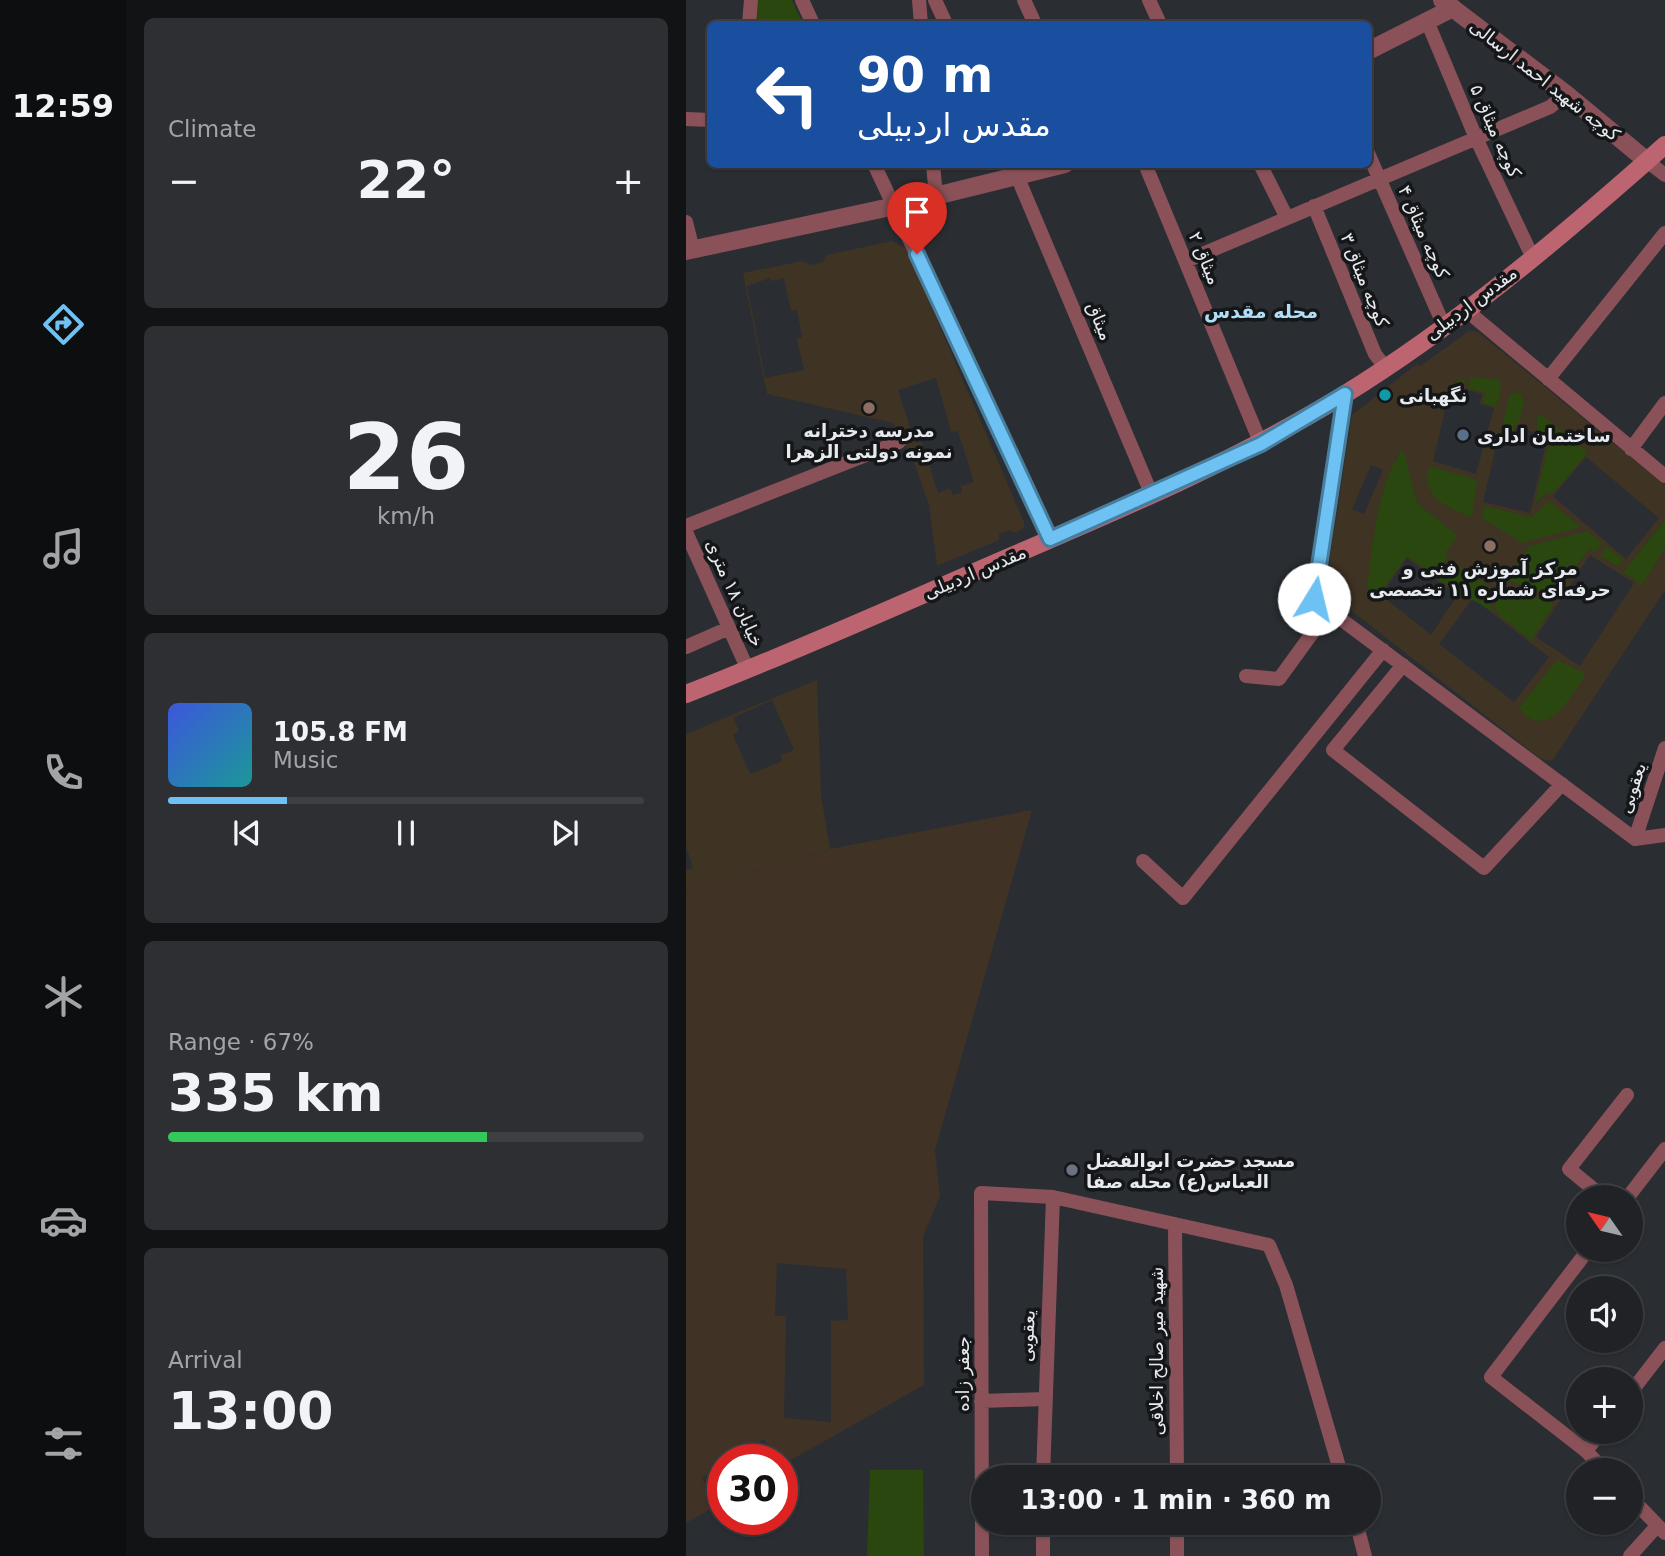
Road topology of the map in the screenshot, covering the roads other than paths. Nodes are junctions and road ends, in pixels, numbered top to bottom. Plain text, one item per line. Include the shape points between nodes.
1 (751, 0) edge
2 (919, 0) edge
3 (935, 0) edge
4 (1024, 0) edge
5 (1149, 0) edge
6 (808, 2) edge
7 (1447, 4) edge
8 (750, 21) edge
9 (812, 21) edge
10 (921, 21) edge
11 (945, 21) edge
12 (1034, 21) edge
13 (1159, 21) edge
14 (1427, 21) junction
15 (1372, 49) edge
16 (1566, 94) junction
17 (686, 119) edge
18 (707, 120) edge
19 (1476, 138) junction
20 (1665, 145) edge
21 (1372, 161) edge
22 (1647, 161) junction
23 (876, 168) edge
24 (933, 168) edge
25 (1036, 168) edge
26 (1147, 168) edge
27 (1262, 168) edge
28 (1015, 171) edge
29 (1665, 175) edge
30 (1380, 178) junction
31 (936, 197) junction
32 (895, 206) junction
33 (1314, 206) junction
34 (1287, 218) junction
35 (686, 222) edge
36 (1665, 233) edge
37 (690, 251) edge
38 (1532, 256) junction
39 (1186, 261) junction
40 (1466, 310) junction
41 (1444, 326) junction
42 (1385, 367) junction
43 (1548, 379) junction
44 (1345, 394) junction
45 (1665, 402) edge
46 (899, 442) dead end
47 (1261, 444) junction
48 (1631, 449) junction
49 (1665, 476) edge
50 (1152, 494) junction
51 (686, 526) edge
52 (686, 532) edge
53 (1050, 539) junction
54 (1329, 610) junction
55 (729, 628) junction
56 (686, 648) edge
57 (1383, 650) junction
58 (1403, 665) junction
59 (748, 670) junction
60 (1246, 676) dead end
61 (686, 694) edge
62 (1665, 748) edge
63 (1562, 784) junction
64 (1665, 835) edge
65 (1635, 839) junction
66 (1143, 861) dead end
67 (1627, 1095) dead end
68 (1665, 1149) edge
69 (1588, 1185) edge
70 (1637, 1185) edge
71 (1053, 1197) junction
72 (1175, 1224) junction
73 (1579, 1262) edge
74 (1665, 1348) edge
75 (1643, 1376) edge
76 (1044, 1399) junction
77 (981, 1401) junction
78 (1592, 1444) edge
79 (1586, 1451) junction
80 (1593, 1458) edge
81 (1044, 1465) edge
82 (1177, 1465) edge
83 (1338, 1465) edge
84 (1643, 1510) edge
85 (1661, 1529) edge
86 (1043, 1535) edge
87 (1177, 1535) edge
88 (1359, 1535) edge
89 (982, 1556) edge
90 (1043, 1556) edge
91 (1177, 1556) edge
92 (1365, 1556) edge
93 (1630, 1556) edge

1 - 8 street
2 - 10 street
3 - 11 street
4 - 12 street
5 - 13 street
6 - 9 street
7 - 14 street
7 - 16 street, کوچه شهید احمد ارسالی
14 - 15 street
14 - 19 street, کوچه میثاق ۵
16 - 19 street via 1550,107
16 - 22 street, کوچه شهید احمد ارسالی
17 - 18 street
19 - 30 street
19 - 38 street, کوچه میثاق ۵
20 - 22 main road, مقدس اردبیلی
21 - 30 street, کوچه میثاق ۴
22 - 29 street
22 - 38 main road, مقدس اردبیلی
23 - 32 street
24 - 31 street
25 - 28 street
26 - 39 street, میثاق ۲
27 - 34 street
28 - 31 street
28 - 50 street, میثاق
30 - 33 street
30 - 41 street, کوچه میثاق ۴
31 - 32 street
32 - 37 street
32 - 53 street
33 - 34 street
33 - 42 street, کوچه میثاق ۳ via 1374,354
34 - 39 street
35 - 37 street
36 - 43 street
38 - 40 main road, مقدس اردبیلی
39 - 47 street, میثاق ۲
40 - 41 main road, مقدس اردبیلی
40 - 43 street
41 - 42 main road, مقدس اردبیلی
42 - 44 main road, مقدس اردبیلی
43 - 48 street
44 - 47 main road, مقدس اردبیلی
44 - 54 street via 1314,599
45 - 48 street
46 - 51 street
47 - 50 main road, مقدس اردبیلی
48 - 49 street
50 - 53 main road, مقدس اردبیلی
52 - 55 street, خیابان ۱۸ متری
53 - 59 main road, مقدس اردبیلی
54 - 57 street
54 - 60 street via 1279,679
55 - 56 street
55 - 59 street, خیابان ۱۸ متری
57 - 58 street
57 - 66 street via 1182,898
58 - 63 street
58 - 63 street via 1333,750 1484,868
59 - 61 main road, مقدس اردبیلی
62 - 65 street, یعقوبی
63 - 65 street
64 - 65 street
67 - 69 street via 1569,1169
68 - 70 street
71 - 72 street
71 - 76 street, یعقوبی
71 - 77 street, جعفر زاده via 981,1193
72 - 82 street, شهید میر صالح اخلاقی
72 - 83 street via 1269,1245 1286,1285
73 - 79 street via 1491,1377
74 - 75 street
76 - 77 street
76 - 81 street, یعقوبی
77 - 89 street, جعفر زاده
78 - 79 street
79 - 80 street
84 - 85 street
85 - 93 street
86 - 90 street
87 - 91 street
88 - 92 street

